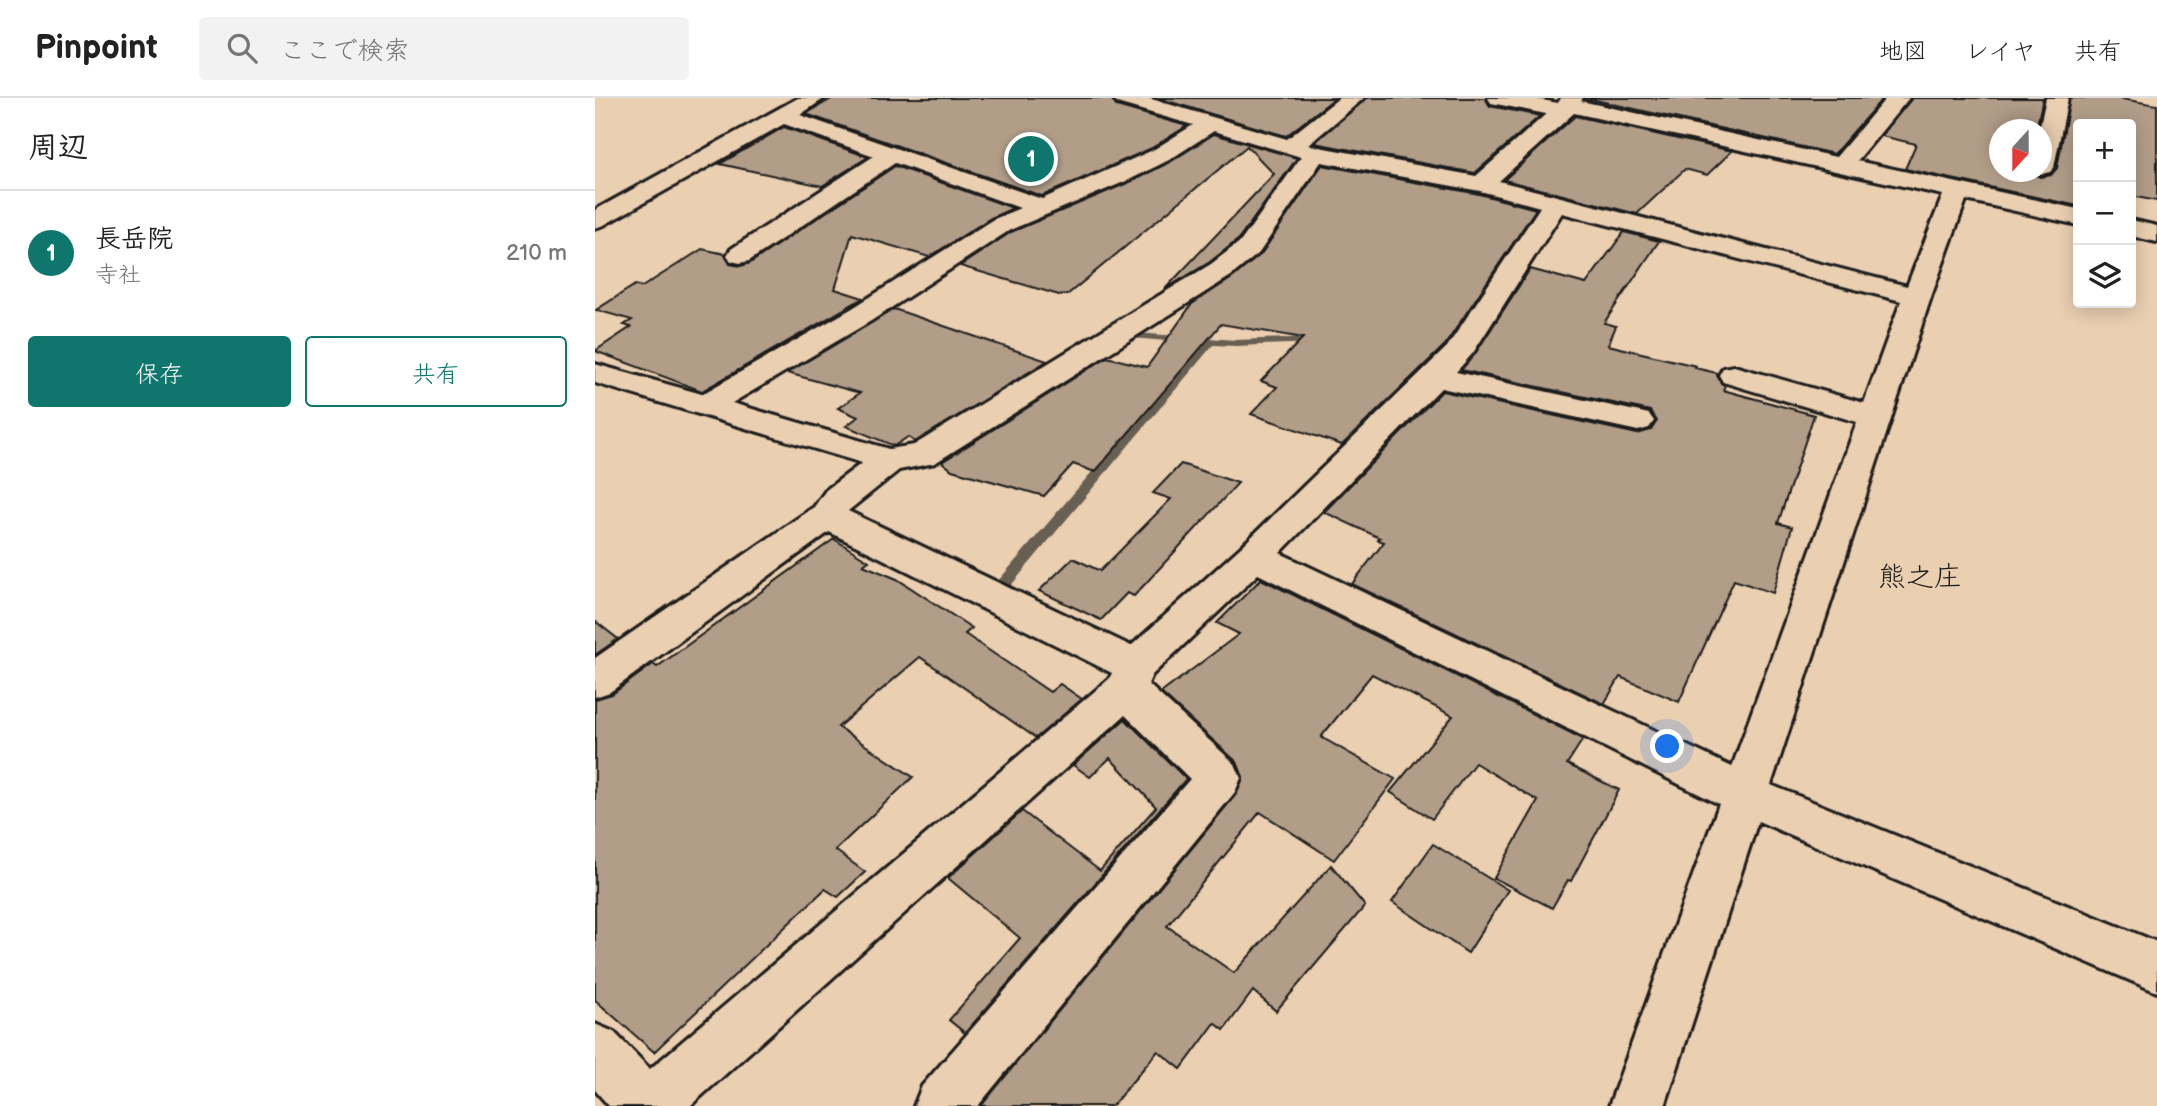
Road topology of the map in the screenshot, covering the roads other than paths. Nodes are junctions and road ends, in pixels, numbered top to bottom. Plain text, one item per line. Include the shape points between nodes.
1 (814, 98) edge
2 (1125, 98) edge
3 (1353, 98) edge
4 (1499, 98) edge
5 (1898, 98) edge
6 (2057, 98) edge
7 (1568, 105) edge
8 (783, 116) junction
9 (2052, 120) edge
10 (1209, 125) junction
11 (1303, 150) junction
12 (892, 155) junction
13 (1841, 164) junction
14 (2038, 182) edge
15 (1481, 184) junction
16 (1957, 190) junction
17 (1554, 205) junction
18 (2032, 207) junction
19 (1044, 208) junction
20 (2073, 216) edge
21 (595, 220) edge
22 (2136, 229) edge
23 (2157, 234) edge
24 (740, 254) dead end
25 (1917, 297) junction
26 (1734, 374) dead end
27 (1434, 377) junction
28 (600, 379) edge
29 (708, 404) junction
30 (1876, 417) junction
31 (1638, 421) dead end
32 (889, 460) junction
33 (827, 516) junction
34 (1254, 556) junction
35 (1130, 677) junction
36 (595, 680) edge
37 (1746, 795) junction
38 (2157, 967) edge
39 (595, 1051) edge
40 (648, 1106) edge
41 (942, 1106) edge
42 (1636, 1106) edge

1 - 8 street
2 - 10 street
3 - 11 street
4 - 7 street
5 - 13 street
6 - 9 street
7 - 13 street
7 - 15 street
8 - 12 street
8 - 21 street
10 - 11 street
10 - 19 street via 1161,155
11 - 15 street
11 - 32 street via 1250,247 1221,270 923,455
12 - 19 street
12 - 24 street
13 - 16 street
14 - 18 street
15 - 17 street
16 - 18 street
16 - 25 street
17 - 25 street
17 - 27 street via 1458,353
18 - 20 street
19 - 29 street via 1001,225 862,315
22 - 23 street
25 - 30 street
26 - 30 street
27 - 31 street
27 - 34 street
28 - 29 street
29 - 32 street
30 - 37 street
32 - 33 street via 838,498
33 - 35 street
33 - 36 street
34 - 35 street
34 - 37 street
35 - 40 street
35 - 41 street via 1219,778
37 - 38 street
37 - 42 street
39 - 40 street

